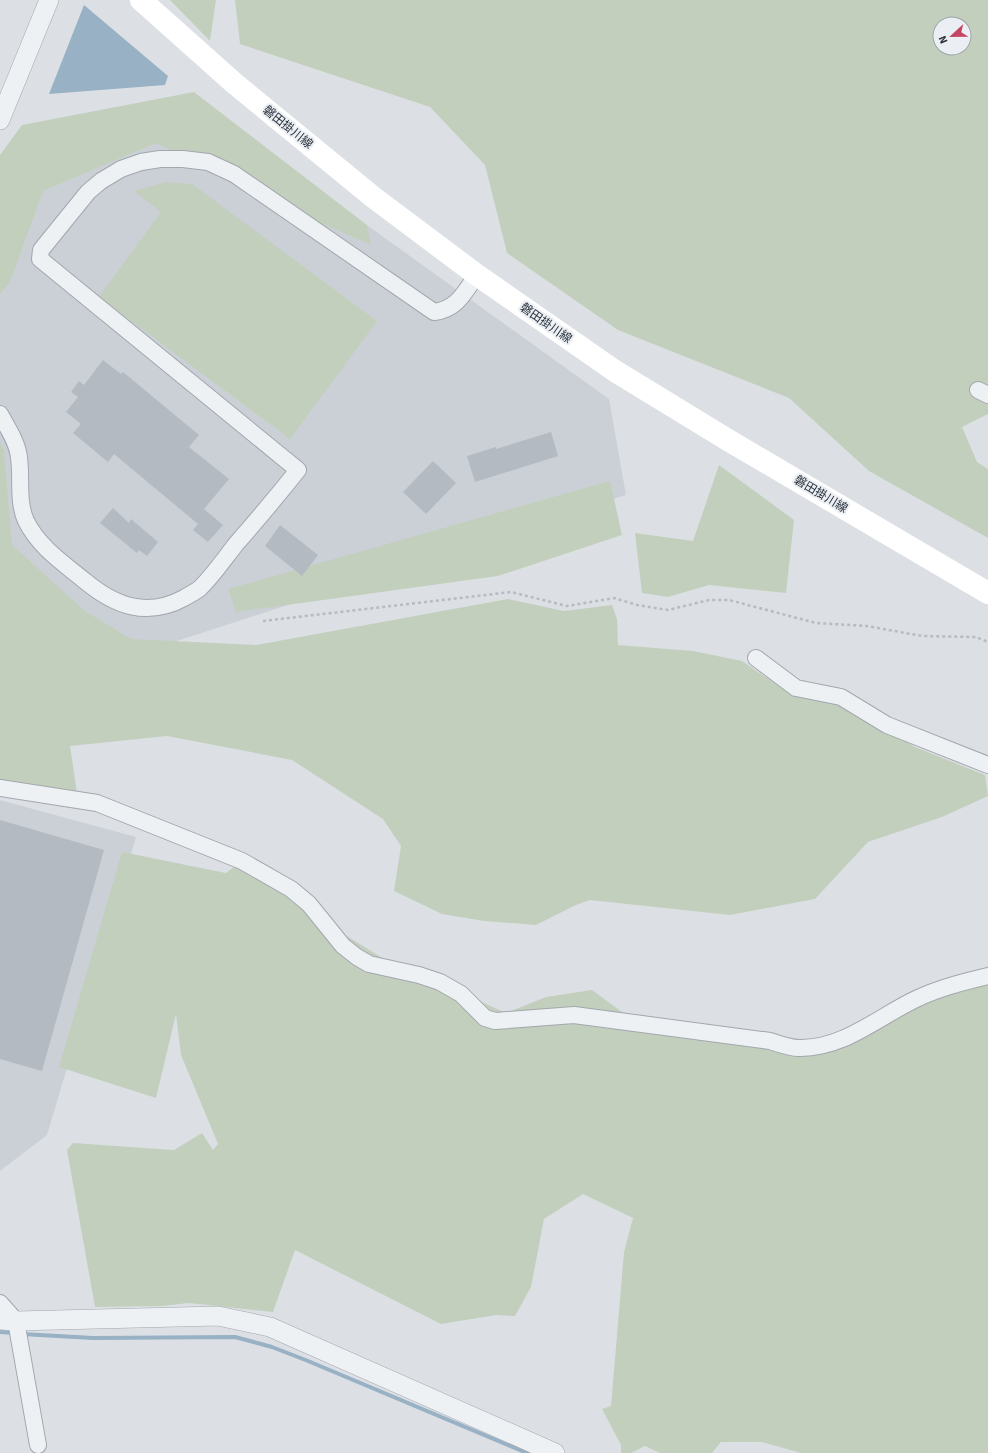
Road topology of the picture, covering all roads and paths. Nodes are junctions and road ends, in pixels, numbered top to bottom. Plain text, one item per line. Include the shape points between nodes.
1 (49, 0) edge
2 (141, 0) edge
3 (0, 120) edge
4 (477, 275) junction
5 (0, 414) edge
6 (988, 593) edge
7 (263, 622) dead end
8 (988, 642) edge
9 (756, 658) dead end
10 (988, 765) edge
11 (0, 788) edge
12 (988, 976) edge
13 (0, 1303) edge
14 (8, 1321) edge
15 (38, 1445) dead end
16 (555, 1453) edge

1 - 3 street
2 - 4 main road, 磐田掛川線 via 234,83 373,197
4 - 5 street via 457,303 444,311 434,312 234,174 208,162 183,159 141,162 121,169 88,192 41,250 40,260 298,470 199,589 172,604 144,608 128,606 114,600 98,592 43,546 26,519 20,491 19,456
4 - 6 main road, 磐田掛川線 via 615,371
7 - 8 path via 511,592 567,606 614,598 668,610 709,600 728,600 816,623 867,626 922,636 976,637
9 - 10 street via 796,688 841,697 888,725
11 - 12 street via 97,803 242,861 290,889 309,904 343,946 357,957 369,964 440,982 461,994 485,1018 495,1021 574,1015 770,1041 798,1048 818,1047 843,1039 915,999 939,989
13 - 14 street
14 - 15 street
14 - 16 street via 218,1316 270,1327

